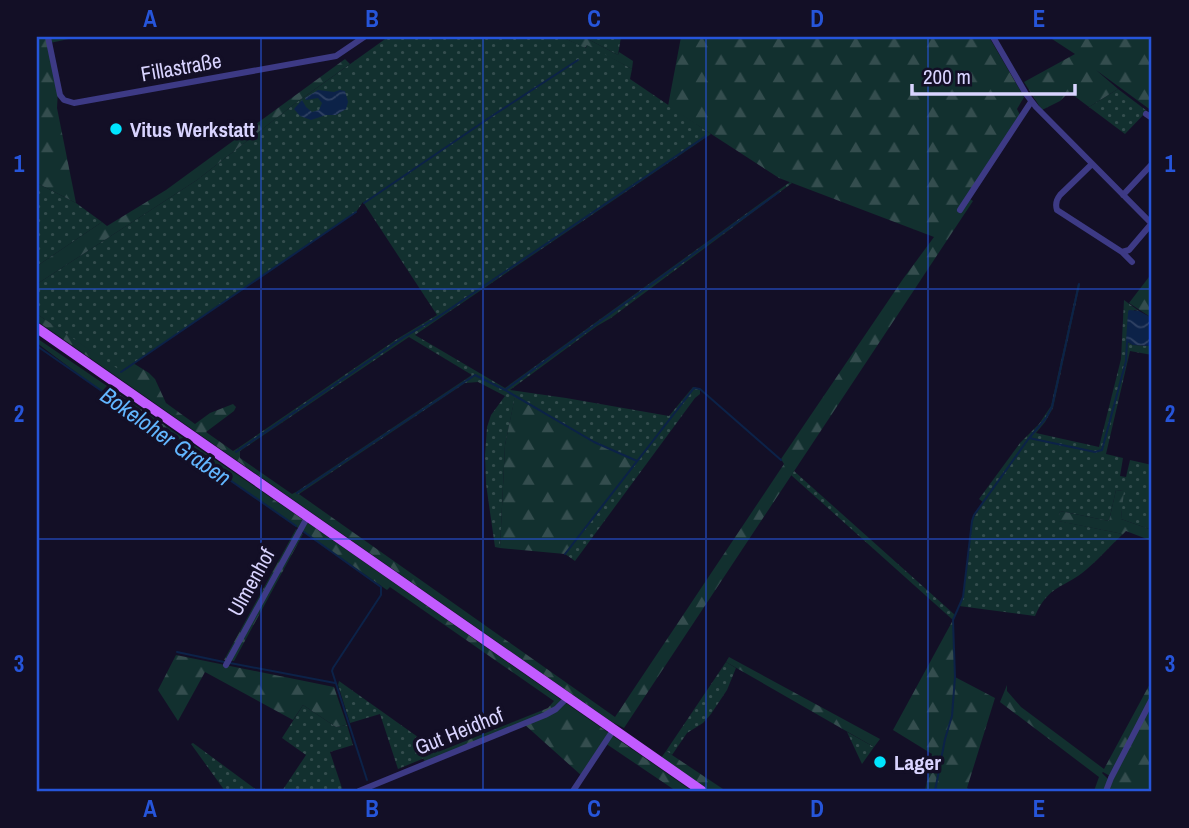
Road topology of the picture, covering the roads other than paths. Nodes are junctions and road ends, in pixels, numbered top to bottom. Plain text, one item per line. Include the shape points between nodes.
1 (48, 37) edge
2 (364, 37) edge
3 (993, 37) edge
4 (1031, 102) junction
5 (1092, 164) junction
6 (1152, 164) edge
7 (1123, 194) junction
8 (1057, 210) junction
9 (960, 211) dead end
10 (1050, 219) dead end
11 (1152, 223) edge
12 (1122, 252) junction
13 (1132, 262) dead end
14 (37, 328) edge
15 (307, 516) junction
16 (226, 665) dead end
17 (568, 697) junction
18 (1152, 699) edge
19 (614, 729) junction
20 (359, 791) edge
21 (572, 791) edge
22 (702, 791) edge
23 (1106, 791) edge

1 - 2 street, Fillastraße via 60,95 74,103 336,56
3 - 4 street
4 - 5 street
4 - 9 street
5 - 7 street
5 - 8 street via 1056,200
6 - 7 street
7 - 11 street
8 - 10 street
8 - 12 street
11 - 12 street
12 - 13 street
14 - 15 main road
15 - 16 street, Ulmenhof
15 - 17 main road
17 - 19 main road
17 - 20 street, Gut Heidhof via 545,715
18 - 23 street
19 - 21 street
19 - 22 main road

